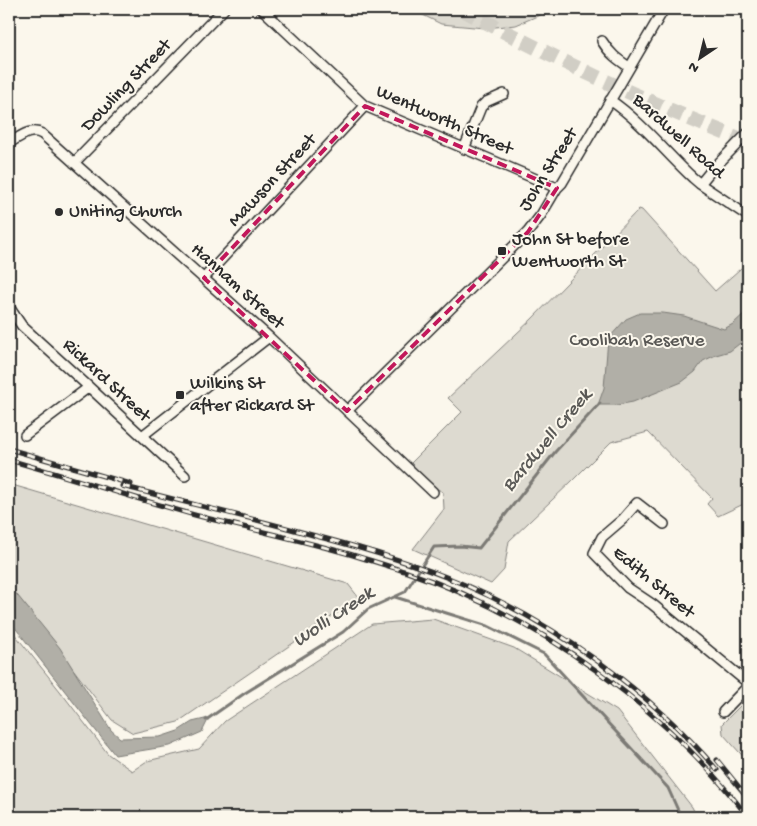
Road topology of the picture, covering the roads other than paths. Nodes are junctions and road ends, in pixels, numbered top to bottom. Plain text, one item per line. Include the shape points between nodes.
1 (224, 9) edge
2 (262, 9) edge
3 (664, 9) edge
4 (602, 41) dead end
5 (629, 67) junction
6 (504, 94) dead end
7 (610, 100) junction
8 (365, 106) junction
9 (748, 133) edge
10 (9, 143) edge
11 (464, 149) junction
12 (74, 163) junction
13 (700, 184) junction
14 (557, 188) junction
15 (748, 216) edge
16 (204, 278) junction
17 (9, 307) edge
18 (269, 337) junction
19 (90, 387) junction
20 (347, 411) junction
21 (25, 435) dead end
22 (142, 436) junction
23 (185, 476) dead end
24 (434, 492) dead end
25 (664, 524) dead end
26 (748, 684) edge
27 (723, 712) dead end

1 - 12 street, Dowling Street
2 - 8 street, Wentworth Street
3 - 5 street, John Street
4 - 5 street via 613,56
5 - 7 street, John Street
6 - 11 street via 486,102 481,108
7 - 13 street, Bardwell Road
7 - 14 street, John Street
8 - 11 street, Wentworth Street
8 - 16 street, Mawson Street
9 - 13 street
10 - 12 street, Hannam Street via 37,131
11 - 14 street, Wentworth Street
12 - 16 street, Hannam Street
13 - 15 street, Bardwell Road
14 - 20 street, John Street via 528,232
16 - 18 street, Hannam Street
17 - 19 street, Rickard Street via 22,326
18 - 20 street, Hannam Street
18 - 22 street
19 - 21 street
19 - 22 street, Rickard Street
20 - 24 street, Hannam Street
22 - 23 street, Rickard Street
25 - 26 street, Edith Street via 637,502 623,520 602,537 594,553 628,588
26 - 27 street

